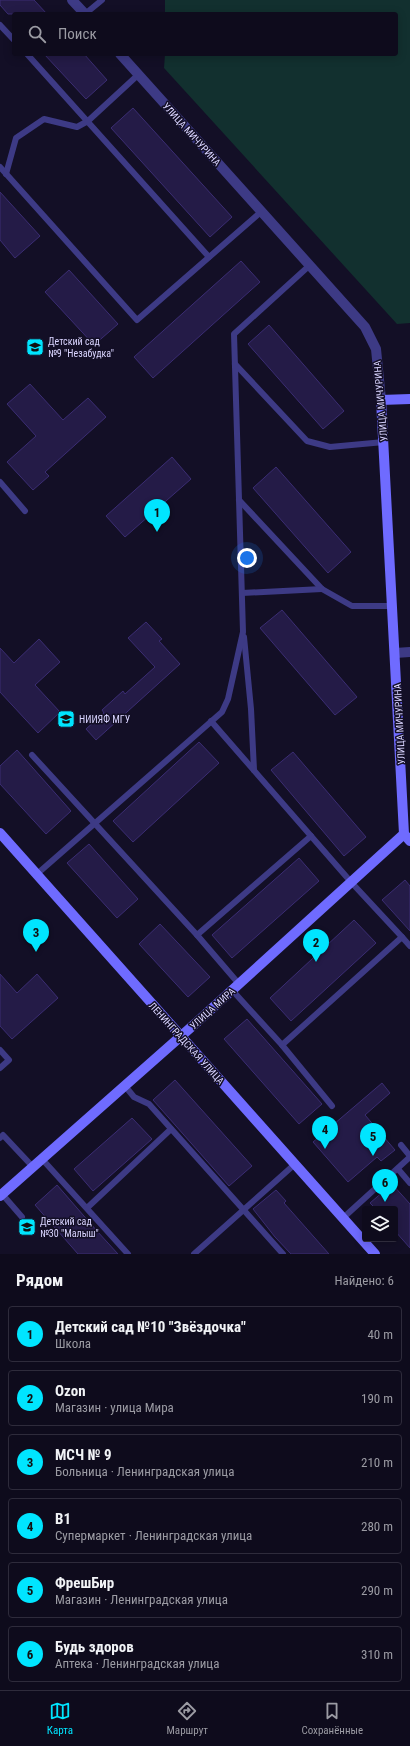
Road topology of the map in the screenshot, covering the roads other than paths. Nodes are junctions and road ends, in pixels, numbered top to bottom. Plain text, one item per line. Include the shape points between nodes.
1 (72, 0) edge
2 (102, 0) edge
3 (83, 12) edge
4 (87, 12) edge
5 (0, 25) edge
6 (12, 38) edge
7 (29, 56) edge
8 (122, 56) edge
9 (139, 74) junction
10 (88, 121) junction
11 (0, 167) edge
12 (6, 174) junction
13 (262, 211) junction
14 (209, 257) junction
15 (310, 265) junction
16 (235, 364) junction
17 (410, 399) edge
18 (381, 400) junction
19 (384, 442) junction
20 (0, 482) edge
21 (240, 500) junction
22 (25, 511) dead end
23 (322, 589) junction
24 (242, 593) junction
25 (393, 606) junction
26 (243, 632) junction
27 (410, 652) edge
28 (395, 653) junction
29 (211, 721) junction
30 (32, 755) dead end
31 (254, 770) junction
32 (95, 823) junction
33 (408, 834) edge
34 (1, 835) edge
35 (311, 836) junction
36 (37, 874) junction
37 (351, 882) junction
38 (197, 935) junction
39 (402, 937) junction
40 (410, 946) edge
41 (235, 987) junction
42 (180, 1036) junction
43 (282, 1045) junction
44 (0, 1050) edge
45 (0, 1068) edge
46 (125, 1086) junction
47 (332, 1106) dead end
48 (172, 1129) junction
49 (1, 1135) edge
50 (401, 1145) dead end
51 (410, 1156) edge
52 (42, 1159) junction
53 (294, 1164) junction
54 (33, 1167) junction
55 (398, 1169) junction
56 (410, 1183) edge
57 (1, 1195) edge
58 (87, 1208) junction
59 (243, 1208) junction
60 (22, 1217) dead end
61 (343, 1218) junction
62 (128, 1254) edge
63 (194, 1254) edge
64 (283, 1254) edge
65 (375, 1254) edge

1 - 3 street
2 - 4 lane
5 - 6 lane
7 - 10 lane
8 - 9 street, УЛИЦА МИЧУРИНА
9 - 10 lane
9 - 13 street, УЛИЦА МИЧУРИНА
10 - 12 lane via 77,127 44,119 16,138
10 - 14 lane
11 - 12 lane
12 - 14 lane via 137,320
13 - 14 lane
13 - 15 street, УЛИЦА МИЧУРИНА
15 - 16 lane via 234,334
15 - 18 street, УЛИЦА МИЧУРИНА via 365,327 371,338 376,349
16 - 19 lane via 307,441 330,447
16 - 21 lane
17 - 18 street
18 - 19 street, УЛИЦА МИЧУРИНА
19 - 25 street, УЛИЦА МИЧУРИНА
20 - 22 lane
21 - 23 lane
21 - 24 lane
23 - 24 lane
23 - 25 lane via 352,606
24 - 26 lane
25 - 28 street, УЛИЦА МИЧУРИНА
26 - 29 lane via 228,699 222,712
26 - 31 lane
27 - 28 street
28 - 33 street, УЛИЦА МИЧУРИНА
29 - 31 lane
29 - 32 lane
30 - 32 lane
31 - 35 lane
32 - 36 lane
32 - 38 lane
33 - 37 street, УЛИЦА МИРА
34 - 36 street, ЛЕНИНГРАДСКАЯ УЛИЦА
35 - 37 lane
35 - 38 lane
36 - 42 street, ЛЕНИНГРАДСКАЯ УЛИЦА
37 - 39 lane
37 - 41 street, УЛИЦА МИРА
38 - 41 lane
39 - 40 lane
39 - 43 lane
41 - 42 street, УЛИЦА МИРА
41 - 43 lane
42 - 46 street, УЛИЦА МИРА
42 - 53 street, ЛЕНИНГРАДСКАЯ УЛИЦА
43 - 47 lane
44 - 45 lane via 9,1060
46 - 48 lane via 134,1097 148,1104
46 - 52 street, УЛИЦА МИРА
48 - 58 lane
48 - 59 lane
49 - 54 lane
50 - 51 lane
51 - 55 lane
52 - 54 street, УЛИЦА МИРА
52 - 58 lane
53 - 59 lane
53 - 61 street, ЛЕНИНГРАДСКАЯ УЛИЦА
54 - 57 street, УЛИЦА МИРА
55 - 56 lane
55 - 61 lane
57 - 60 lane
58 - 62 lane
59 - 63 lane
59 - 64 lane
61 - 65 street, ЛЕНИНГРАДСКАЯ УЛИЦА

